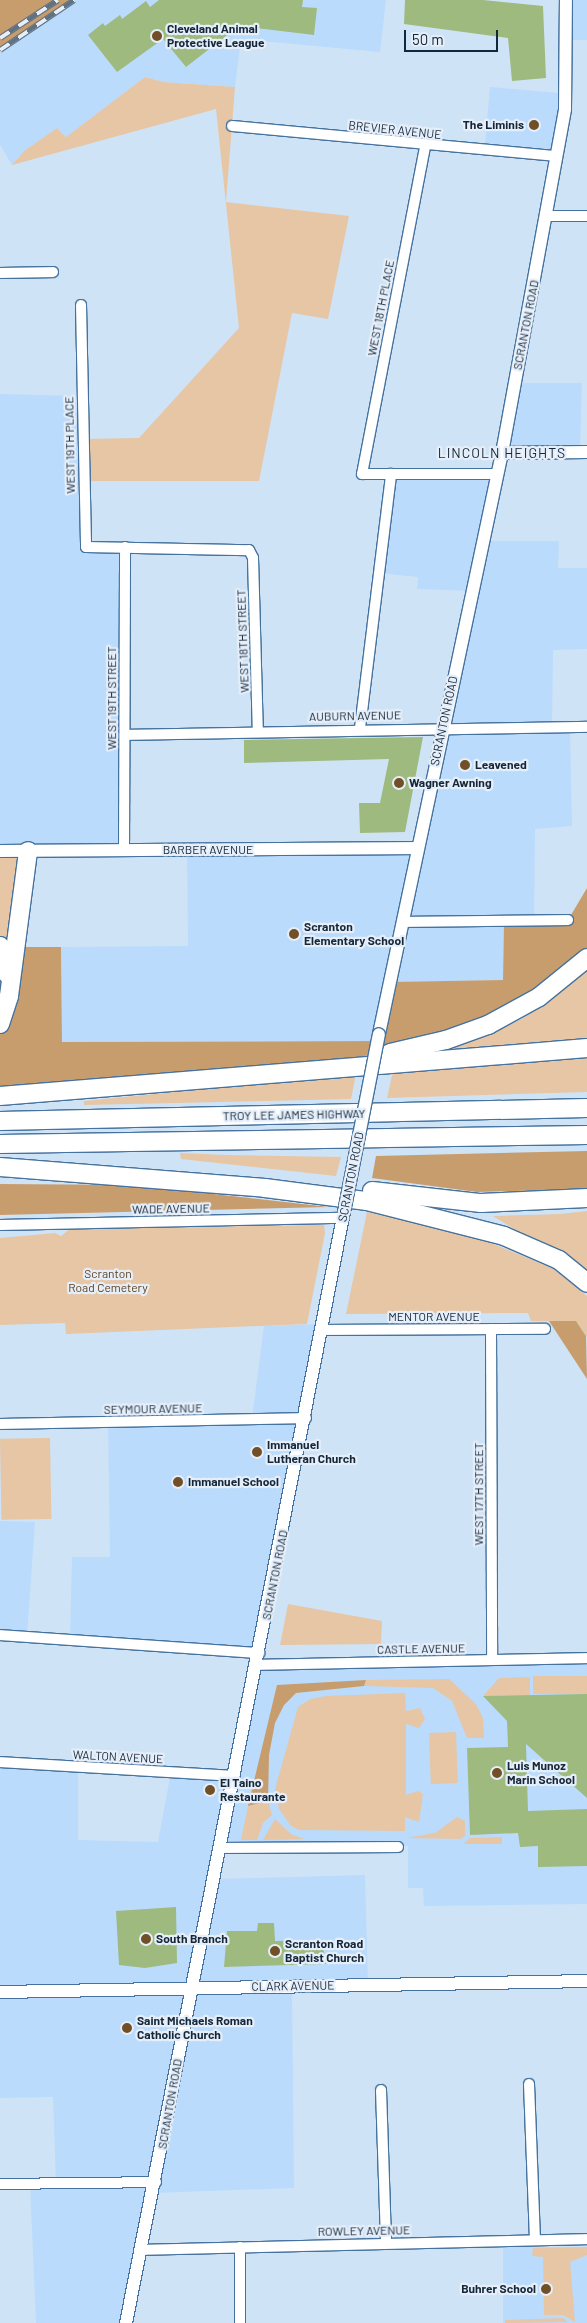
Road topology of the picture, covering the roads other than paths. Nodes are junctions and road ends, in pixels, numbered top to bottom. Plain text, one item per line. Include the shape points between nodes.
1 (566, 0) edge
2 (232, 126) dead end
3 (425, 147) junction
4 (555, 156) junction
5 (546, 216) junction
6 (587, 216) edge
7 (53, 272) dead end
8 (0, 273) edge
9 (81, 305) dead end
10 (587, 452) edge
11 (502, 453) junction
12 (391, 474) junction
13 (496, 474) junction
14 (125, 547) junction
15 (442, 727) junction
16 (587, 727) edge
17 (360, 728) junction
18 (258, 732) junction
19 (125, 734) junction
20 (416, 848) junction
21 (124, 850) junction
22 (0, 851) edge
23 (28, 851) junction
24 (568, 920) dead end
25 (403, 922) junction
26 (0, 946) edge
27 (587, 958) edge
28 (9, 996) junction
29 (0, 1024) edge
30 (587, 1048) edge
31 (228, 1075) junction
32 (0, 1096) edge
33 (587, 1108) edge
34 (0, 1121) edge
35 (587, 1135) edge
36 (0, 1144) edge
37 (0, 1166) edge
38 (587, 1198) edge
39 (344, 1212) junction
40 (0, 1225) edge
41 (587, 1283) edge
42 (491, 1329) junction
43 (545, 1329) dead end
44 (323, 1330) junction
45 (306, 1418) junction
46 (0, 1424) edge
47 (0, 1635) edge
48 (587, 1658) edge
49 (258, 1659) junction
50 (492, 1660) junction
51 (0, 1762) edge
52 (235, 1776) junction
53 (398, 1847) dead end
54 (221, 1848) junction
55 (587, 1981) edge
56 (192, 1988) junction
57 (0, 1992) edge
58 (529, 2084) dead end
59 (382, 2090) dead end
60 (156, 2182) junction
61 (0, 2184) edge
62 (587, 2239) edge
63 (535, 2240) junction
64 (386, 2243) junction
65 (240, 2247) junction
66 (141, 2250) junction
67 (126, 2323) edge
68 (240, 2323) edge

1 - 4 street, SCRANTON ROAD via 565,110
2 - 3 street, BREVIER AVENUE
3 - 4 street, BREVIER AVENUE
3 - 12 street, WEST 18TH PLACE via 362,474
4 - 5 street, SCRANTON ROAD
5 - 6 street
5 - 11 street, SCRANTON ROAD
7 - 8 street
9 - 14 street, WEST 19TH PLACE via 86,547
10 - 11 street
11 - 13 street, SCRANTON ROAD
12 - 13 street
12 - 17 street
13 - 15 street, SCRANTON ROAD
14 - 18 street, WEST 18TH STREET via 249,550 253,558
14 - 19 street, WEST 19TH STREET
15 - 16 street, AUBURN AVENUE
15 - 17 street, AUBURN AVENUE
15 - 20 street, SCRANTON ROAD
17 - 18 street, AUBURN AVENUE
18 - 19 street, AUBURN AVENUE
19 - 21 street, WEST 19TH STREET
20 - 21 street, BARBER AVENUE
20 - 25 street, SCRANTON ROAD
21 - 23 street, BARBER AVENUE
22 - 23 street, BARBER AVENUE
23 - 28 highway
24 - 25 street
25 - 39 street, SCRANTON ROAD, bridge
26 - 28 highway
27 - 31 highway via 539,997 461,1035 393,1052
28 - 29 highway
30 - 31 highway
31 - 32 highway
33 - 34 highway, TROY LEE JAMES HIGHWAY
35 - 36 highway, TROY LEE JAMES HIGHWAY
37 - 38 highway via 192,1170 481,1203
37 - 41 highway via 266,1188 367,1201 504,1236 558,1260
39 - 40 street, WADE AVENUE
39 - 44 street, SCRANTON ROAD
42 - 43 street, MENTOR AVENUE
42 - 44 street, MENTOR AVENUE
42 - 50 street, WEST 17TH STREET
44 - 45 street, SCRANTON ROAD
45 - 46 street, SEYMOUR AVENUE
45 - 49 street, SCRANTON ROAD
47 - 49 street, CASTLE AVENUE
48 - 50 street, CASTLE AVENUE
49 - 50 street, CASTLE AVENUE
49 - 52 street, SCRANTON ROAD
51 - 52 street, WALTON AVENUE
52 - 54 street, SCRANTON ROAD
53 - 54 street
54 - 56 street, SCRANTON ROAD
55 - 56 street, CLARK AVENUE
56 - 57 street, CLARK AVENUE
56 - 60 street, SCRANTON ROAD
58 - 63 street
59 - 64 street
60 - 61 street
60 - 66 street, SCRANTON ROAD
62 - 63 street, ROWLEY AVENUE
63 - 64 street, ROWLEY AVENUE
64 - 65 street, ROWLEY AVENUE
65 - 66 street, ROWLEY AVENUE
65 - 68 street
66 - 67 street, SCRANTON ROAD

